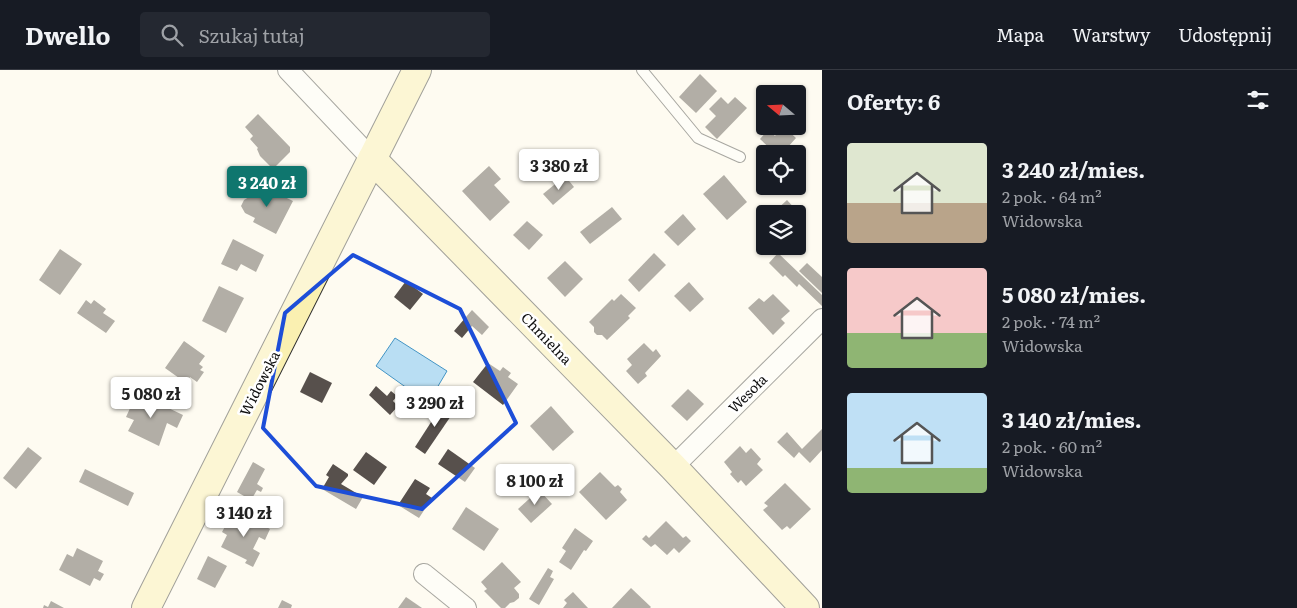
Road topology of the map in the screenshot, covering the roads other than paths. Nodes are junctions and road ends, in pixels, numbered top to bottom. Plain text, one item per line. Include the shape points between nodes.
1 (288, 70) edge
2 (417, 70) edge
3 (642, 70) edge
4 (740, 157) dead end
5 (372, 159) junction
6 (822, 319) edge
7 (673, 467) junction
8 (424, 574) dead end
9 (146, 608) edge
10 (466, 608) edge
11 (805, 608) edge

1 - 5 street, Chmielna
2 - 5 street, Widowska
3 - 4 lane via 698,138
5 - 7 street, Chmielna
5 - 9 street, Widowska
6 - 7 street, Wesoła
7 - 11 street, Chmielna
8 - 10 street

